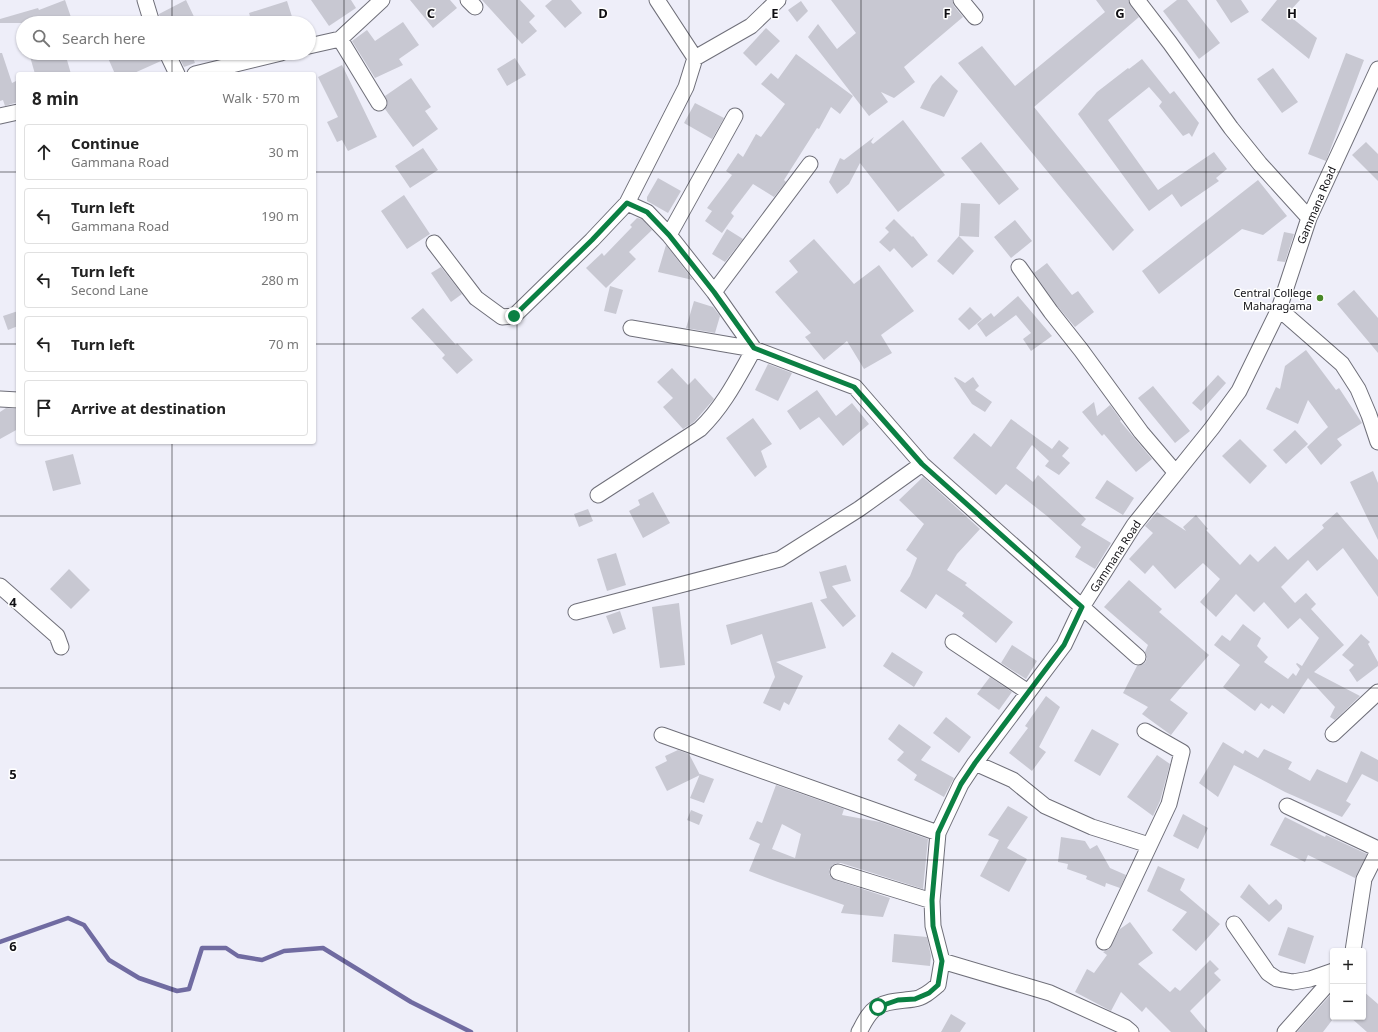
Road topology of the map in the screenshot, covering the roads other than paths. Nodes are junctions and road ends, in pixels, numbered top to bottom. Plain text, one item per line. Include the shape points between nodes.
1 (145, 0) edge
2 (382, 0) edge
3 (657, 0) edge
4 (778, 0) edge
5 (961, 0) edge
6 (1137, 0) edge
7 (150, 16) edge
8 (976, 17) dead end
9 (340, 39) junction
10 (316, 44) edge
11 (695, 58) junction
12 (170, 60) edge
13 (253, 60) edge
14 (1378, 69) edge
15 (176, 72) edge
16 (203, 72) edge
17 (380, 103) dead end
18 (16, 112) edge
19 (0, 116) edge
20 (735, 116) dead end
21 (810, 164) dead end
22 (627, 203) junction
23 (1309, 218) junction
24 (669, 235) junction
25 (434, 243) dead end
26 (1019, 267) dead end
27 (714, 292) junction
28 (1279, 309) junction
29 (632, 328) dead end
30 (754, 348) junction
31 (0, 400) edge
32 (16, 400) edge
33 (1378, 442) edge
34 (922, 464) junction
35 (1176, 473) junction
36 (598, 495) dead end
37 (0, 586) edge
38 (1082, 607) junction
39 (576, 612) dead end
40 (953, 642) dead end
41 (61, 647) dead end
42 (1138, 656) dead end
43 (1028, 692) junction
44 (1378, 692) edge
45 (1145, 731) dead end
46 (1333, 734) dead end
47 (662, 735) dead end
48 (975, 763) junction
49 (1287, 806) dead end
50 (938, 833) junction
51 (1149, 845) junction
52 (1378, 850) edge
53 (838, 872) dead end
54 (932, 900) junction
55 (1234, 924) dead end
56 (1104, 942) dead end
57 (1353, 948) edge
58 (942, 961) junction
59 (1330, 972) edge
60 (1330, 981) edge
61 (859, 1032) edge
62 (1131, 1032) edge
63 (1285, 1032) edge

1 - 7 street
2 - 9 street
3 - 11 street
4 - 11 street via 751,26
5 - 8 street
6 - 23 street via 1250,152
9 - 10 street
9 - 17 street
11 - 22 street via 686,87
12 - 15 street
13 - 16 street
14 - 23 street, Gammana Road
18 - 19 street
20 - 24 street
21 - 27 street
22 - 24 street via 647,212
22 - 25 street via 514,316 502,317 476,298
23 - 28 street, Gammana Road
24 - 27 street
26 - 35 street via 1141,432
27 - 30 street
28 - 33 street via 1342,364 1358,389
28 - 35 street, Gammana Road via 1239,391
29 - 30 street
30 - 34 street via 854,387
30 - 36 street via 728,397 700,429
31 - 32 street
34 - 38 street
34 - 39 street via 859,509 780,559
35 - 38 street, Gammana Road via 1134,525
37 - 41 street via 57,636
38 - 42 street
38 - 43 street, Gammana Road via 1064,645
40 - 43 street
43 - 48 street, Gammana Road
44 - 46 street
45 - 51 street via 1182,752 1168,804
47 - 50 street
48 - 50 street, Gammana Road via 961,784
48 - 51 street via 1013,780 1046,806 1092,827
49 - 52 street
50 - 54 street, Gammana Road
51 - 56 street
52 - 57 street via 1364,879
53 - 54 street
54 - 58 street, Gammana Road via 933,926
55 - 59 street via 1268,973 1277,980 1293,982
58 - 61 street, Gammana Road via 938,985 929,993 915,999 898,1000 878,1007 867,1017
58 - 62 street via 1050,993
60 - 63 street

